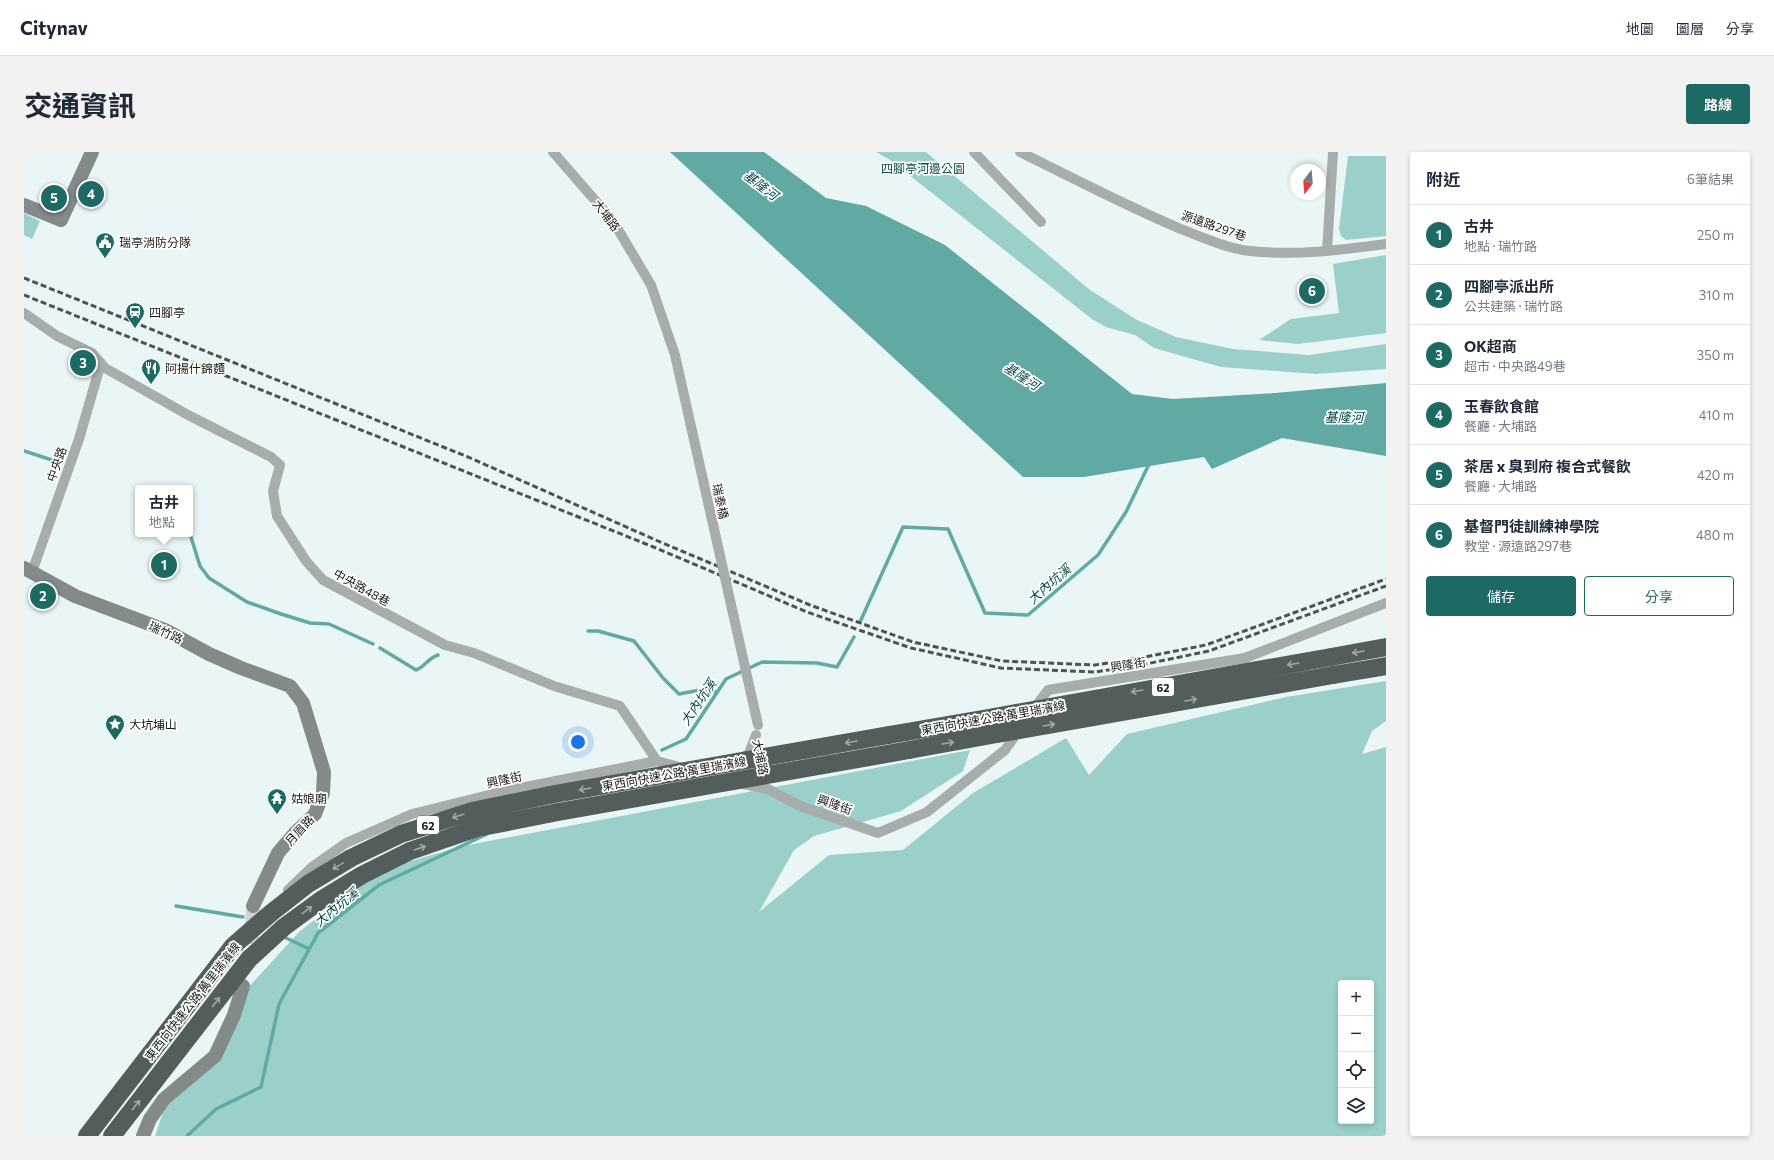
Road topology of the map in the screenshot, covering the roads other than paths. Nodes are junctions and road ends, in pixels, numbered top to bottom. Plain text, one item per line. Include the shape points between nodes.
1 (92, 152) edge
2 (553, 152) edge
3 (974, 152) edge
4 (1020, 152) edge
5 (1333, 152) edge
6 (24, 205) edge
7 (1041, 222) dead end
8 (1386, 244) edge
9 (1327, 251) junction
10 (651, 285) joint
11 (24, 314) edge
12 (101, 363) junction
13 (28, 570) edge
14 (1386, 603) edge
15 (1386, 647) edge
16 (1386, 666) edge
17 (303, 703) joint
18 (757, 730) junction
19 (657, 761) junction
20 (710, 776) junction
21 (768, 789) junction
22 (253, 906) tunnel mouth
23 (253, 922) dead end
24 (243, 986) dead end
25 (87, 1136) edge
26 (112, 1136) edge
27 (143, 1136) edge

1 - 6 street via 61,220
2 - 10 street, 大埔路 via 613,221
3 - 7 street
4 - 9 street, 源遠路297巷 via 1121,202 1206,239 1249,251
5 - 9 street
8 - 9 street, 源遠路297巷
10 - 18 street, 瑞泰橋, bridge via 676,355
11 - 12 street via 57,336 92,353
12 - 13 street, 中央路 via 79,439
12 - 19 street, 中央路48巷 via 105,368 188,415 271,457 280,465 273,491 277,516 306,561 323,580 445,645 474,653 554,686 620,706
13 - 17 street, 瑞竹路 via 75,596 165,630 209,654 290,686
14 - 21 street, 興隆街 via 1245,658 1048,690 1005,750 927,812 878,833 800,806
15 -> 25 highway, 東西向快速公路 萬里瑞濱線 / 62, bridge via 555,794 472,811 401,834 351,858 308,884 233,946
26 -> 16 highway, 東西向快速公路 萬里瑞濱線 / 62, bridge via 249,960 284,927 321,900 362,874 410,851 477,828 558,812
17 - 22 street, 月眉路 via 324,772 323,793 315,814 278,852
18 - 20 street via 749,753 733,769
18 - 21 street, 大埔路
19 - 20 street, 興隆街
19 - 23 street, 興隆街 via 505,791 412,814 346,843 312,867
20 - 21 street, 興隆街
24 - 27 street via 234,1014 215,1056 164,1099

